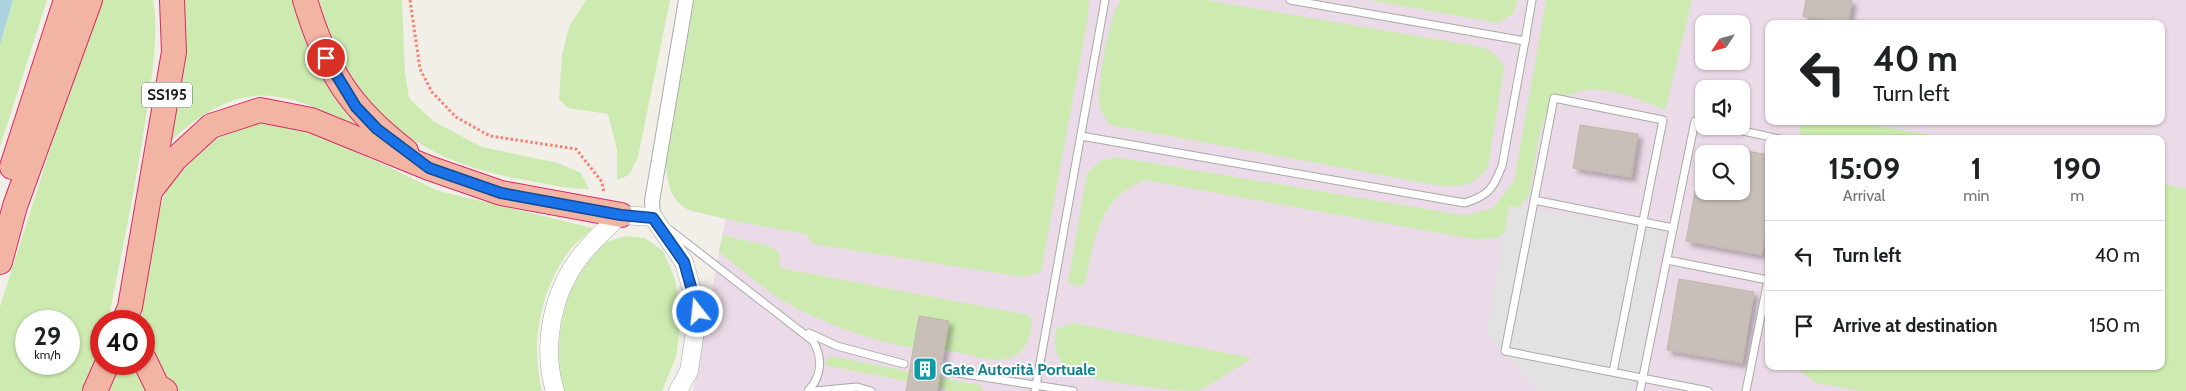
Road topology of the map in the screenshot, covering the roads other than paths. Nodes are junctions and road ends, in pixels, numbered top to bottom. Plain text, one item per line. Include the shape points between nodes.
1 (52, 0) edge
2 (66, 0) edge
3 (90, 0) edge
4 (172, 0) edge
5 (306, 0) edge
6 (686, 0) edge
7 (1105, 0) edge
8 (1290, 0) edge
9 (1532, 0) edge
10 (1525, 41) junction
11 (30, 114) junction
12 (1695, 121) edge
13 (1750, 132) edge
14 (1081, 136) junction
15 (1765, 136) edge
16 (429, 168) junction
17 (151, 190) junction
18 (1534, 200) junction
19 (0, 204) edge
20 (614, 213) junction
21 (653, 218) junction
22 (1643, 222) junction
23 (1673, 228) junction
24 (1667, 260) junction
25 (0, 262) edge
26 (1765, 277) edge
27 (1765, 293) edge
28 (130, 310) edge
29 (801, 330) junction
30 (904, 364) dead end
31 (951, 372) dead end
32 (1613, 372) junction
33 (102, 375) edge
34 (152, 375) edge
35 (1643, 378) junction
36 (1036, 388) edge
37 (95, 391) edge
38 (165, 391) edge
39 (554, 391) edge
40 (678, 391) edge
41 (808, 391) edge
42 (815, 391) edge
43 (871, 391) edge
44 (1073, 391) edge
45 (1640, 391) edge
46 (1708, 391) edge
47 (1746, 391) edge

1 - 11 highway via 23,96
2 - 11 highway
3 - 25 highway via 16,206
4 - 17 highway, SS195 via 174,52
5 - 16 highway via 318,43 356,107 377,129
6 - 21 street via 652,201
7 - 14 lane
8 - 10 lane
9 - 10 lane
10 - 14 lane via 1502,166 1495,185 1483,197 1465,203
11 - 19 highway
12 - 23 lane
13 - 15 lane
14 - 36 lane
16 - 17 highway via 311,120 260,110 210,126 175,159
16 - 20 highway via 501,193
17 - 28 highway
18 - 22 lane
18 - 22 lane via 1554,98 1662,120
18 - 32 lane via 1505,351
20 - 21 street
20 - 39 street via 566,278 552,320 549,371
21 - 29 lane
21 - 40 street via 684,262 698,312 689,370
22 - 23 lane
22 - 32 lane
23 - 24 lane
24 - 26 lane
24 - 35 lane
27 - 47 lane
29 - 30 lane via 837,346
29 - 41 lane via 814,341 820,358 816,381
31 - 36 lane
32 - 35 lane
33 - 37 highway
34 - 38 highway via 157,386
35 - 45 lane
35 - 46 lane
36 - 44 lane
42 - 43 lane via 856,387

